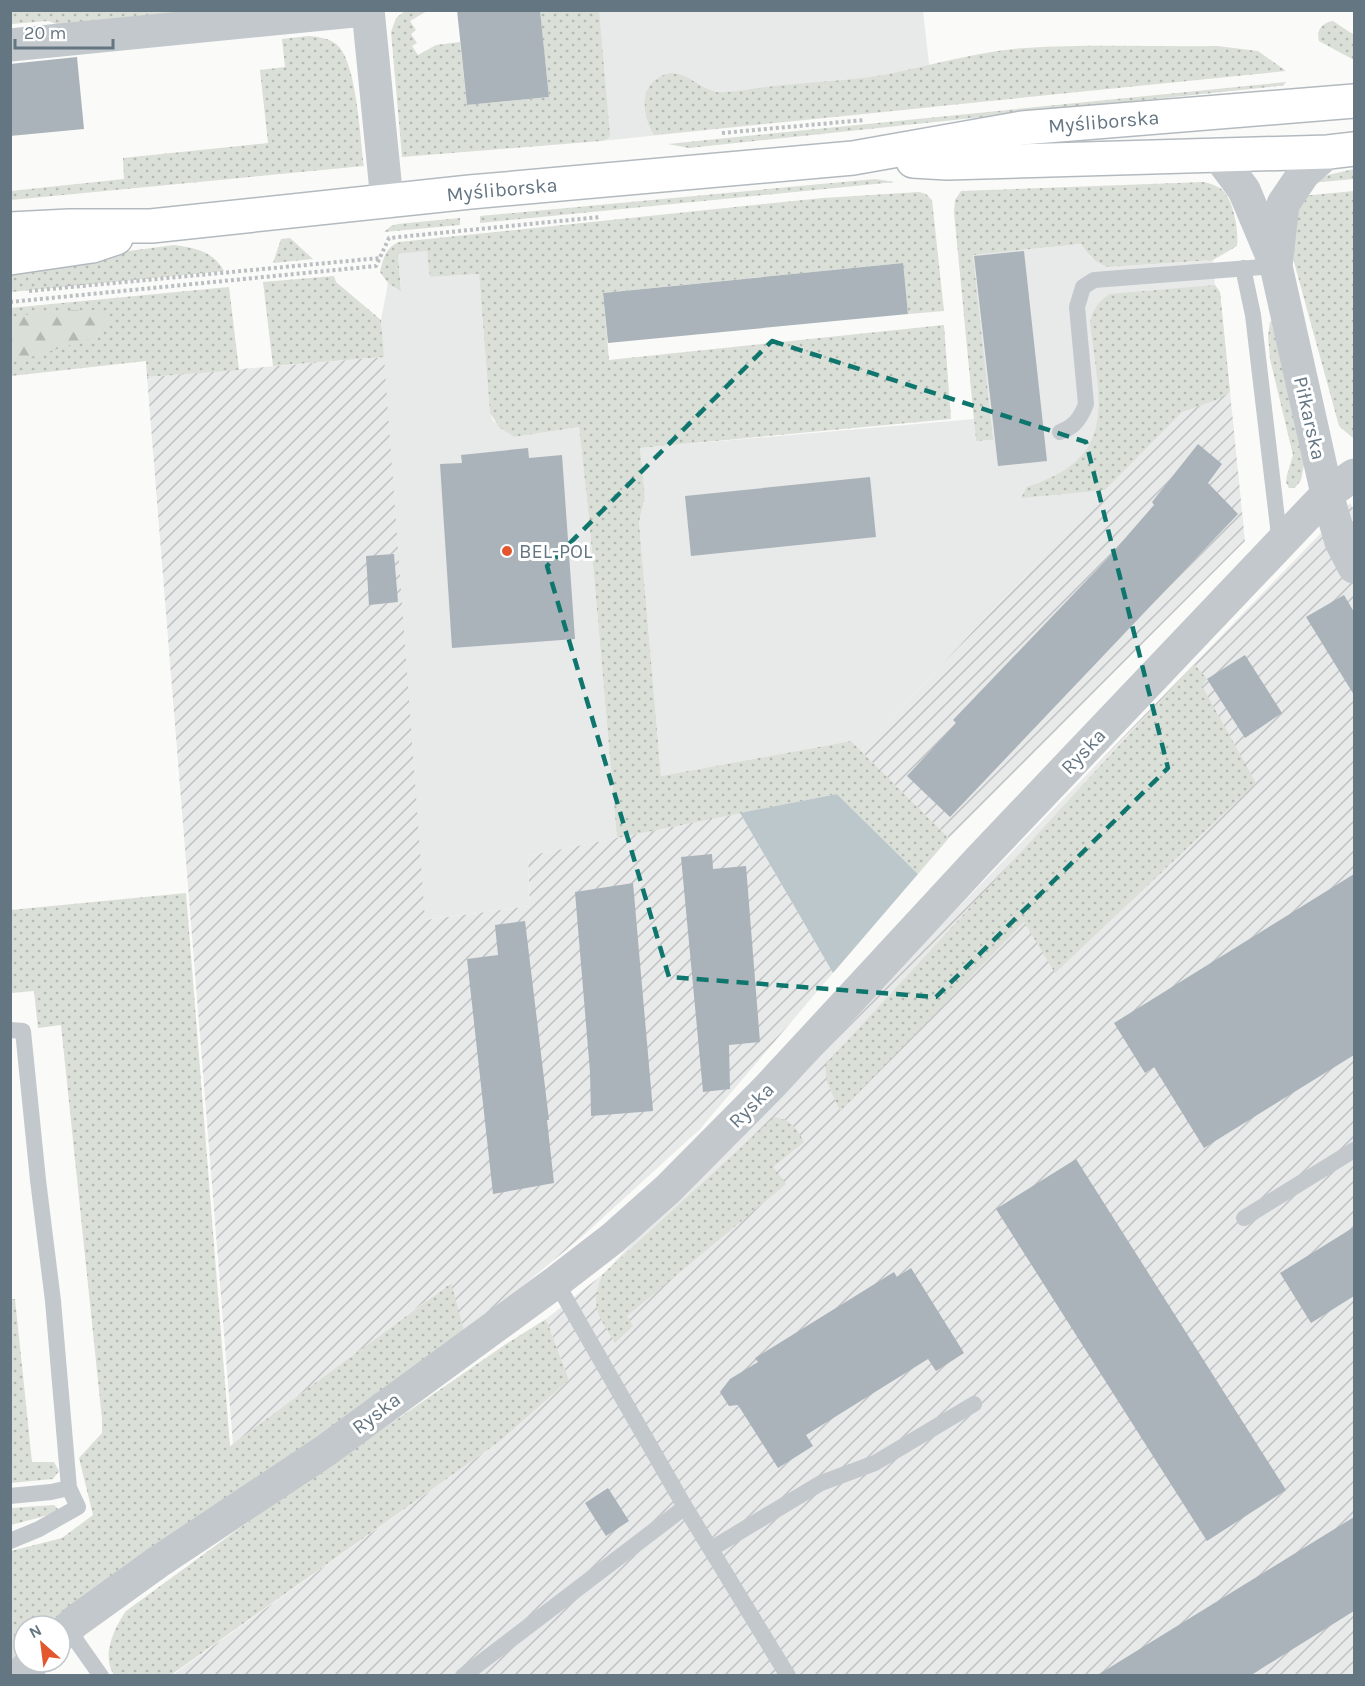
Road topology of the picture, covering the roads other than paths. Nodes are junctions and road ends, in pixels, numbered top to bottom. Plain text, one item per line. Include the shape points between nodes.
1 (364, 10) edge
2 (368, 10) edge
3 (10, 45) edge
4 (1354, 101) edge
5 (1341, 151) edge
6 (1218, 155) junction
7 (853, 158) junction
8 (387, 201) junction
9 (151, 226) junction
10 (10, 229) edge
11 (10, 258) edge
12 (1276, 266) junction
13 (1243, 268) junction
14 (1060, 432) dead end
15 (1354, 475) edge
16 (1327, 494) junction
17 (1280, 545) junction
18 (1354, 567) edge
19 (10, 1030) edge
20 (1354, 1150) edge
21 (1244, 1218) dead end
22 (556, 1282) junction
23 (974, 1404) dead end
24 (69, 1488) junction
25 (10, 1496) edge
26 (685, 1507) junction
27 (10, 1541) edge
28 (711, 1549) junction
29 (72, 1626) edge
30 (72, 1642) edge
31 (101, 1676) edge
32 (463, 1676) edge
33 (788, 1676) edge

1 - 3 street
2 - 8 street
4 - 7 main road, Myśliborska via 1022,128
5 - 6 main road, Myśliborska
5 - 12 street, Piłkarska via 1304,173 1284,204
6 - 7 main road, Myśliborska via 947,163
6 - 12 street, Piłkarska via 1244,190
7 - 8 main road, Myśliborska
8 - 9 main road, Myśliborska
9 - 10 main road, Myśliborska
9 - 11 main road, Myśliborska via 92,246
12 - 13 lane
12 - 16 street, Piłkarska
13 - 14 lane via 1094,280 1083,287 1077,307 1086,404 1076,423
13 - 17 lane via 1253,315
15 - 16 street, Ryska
16 - 17 street, Ryska
16 - 18 street, Piłkarska via 1341,542
17 - 22 street, Ryska via 980,859 762,1095 668,1189
19 - 24 lane via 23,1031
20 - 21 lane
22 - 26 lane
22 - 29 street, Ryska via 325,1451 158,1562
23 - 28 lane via 875,1463 821,1483
24 - 25 lane
24 - 27 lane via 78,1507
26 - 28 lane
26 - 32 lane
28 - 33 lane
30 - 31 lane

